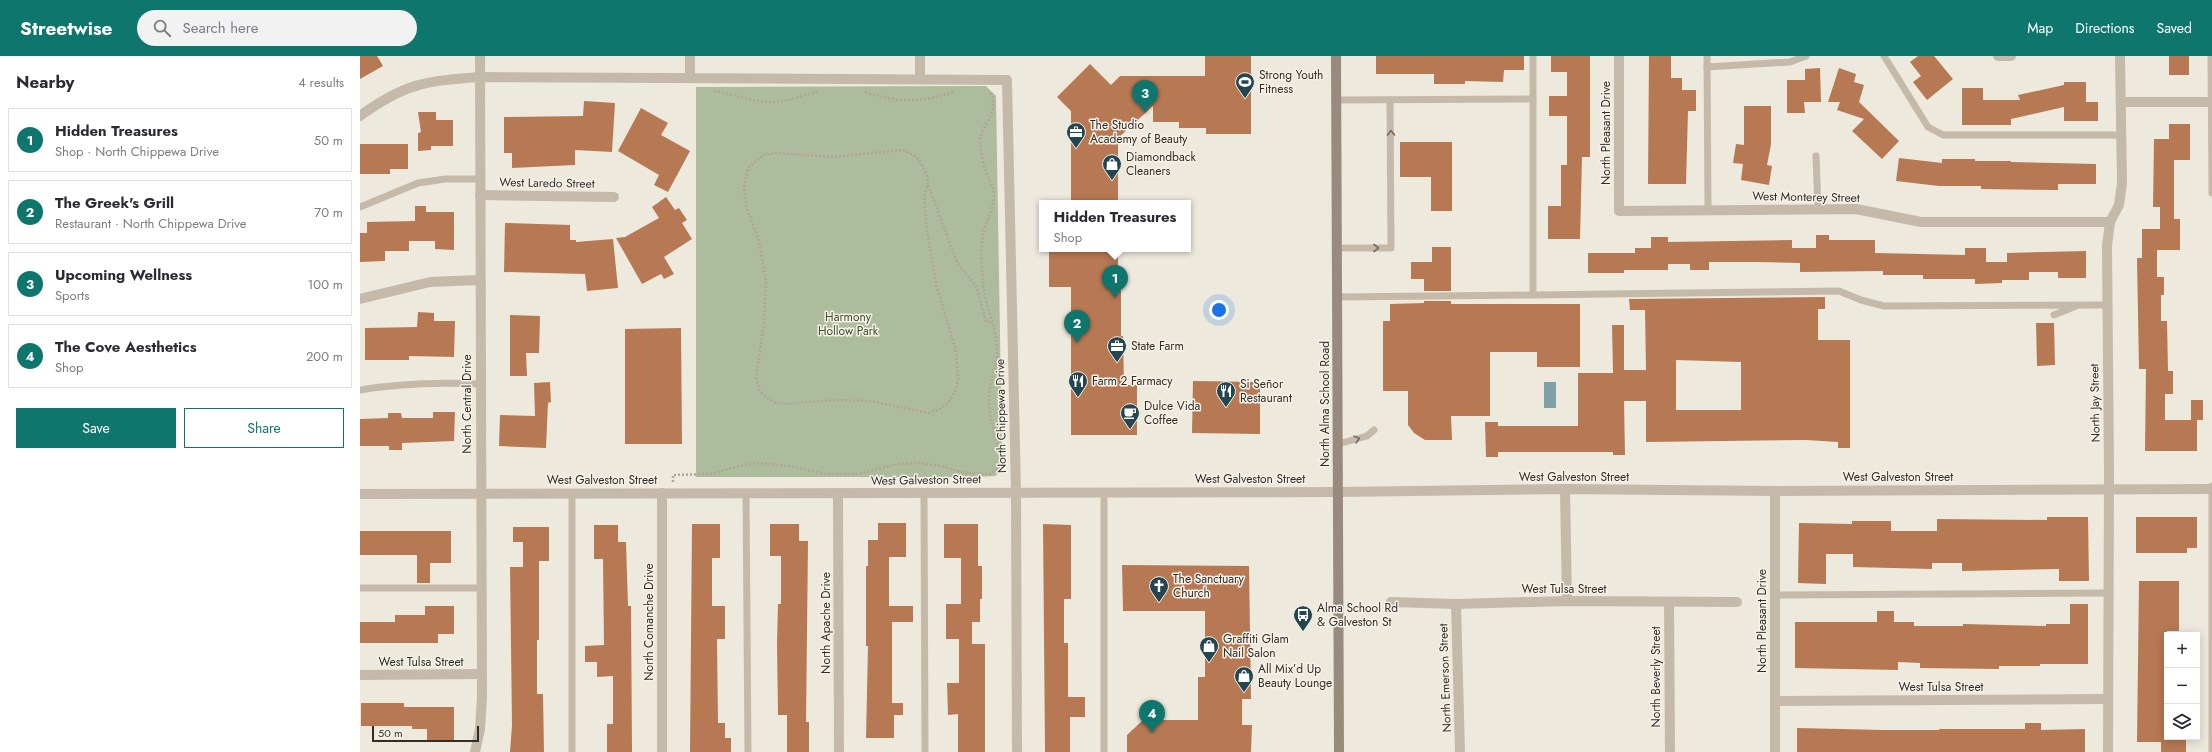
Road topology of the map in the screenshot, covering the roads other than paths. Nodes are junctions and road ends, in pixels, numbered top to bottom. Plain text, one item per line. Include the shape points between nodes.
1 (480, 56) edge
2 (690, 56) edge
3 (920, 56) edge
4 (1336, 56) edge
5 (1533, 56) edge
6 (1620, 56) edge
7 (1707, 56) edge
8 (1806, 56) edge
9 (1884, 56) edge
10 (1998, 56) edge
11 (2010, 56) edge
12 (2120, 56) edge
13 (2211, 56) edge
14 (1708, 67) junction
15 (480, 77) junction
16 (695, 78) junction
17 (920, 78) junction
18 (1533, 99) junction
19 (1336, 100) junction
20 (1390, 100) junction
21 (2122, 102) junction
22 (2212, 102) edge
23 (360, 116) edge
24 (2122, 135) junction
25 (1816, 156) dead end
26 (480, 179) junction
27 (2212, 193) edge
28 (480, 195) junction
29 (614, 197) dead end
30 (360, 207) edge
31 (1818, 209) junction
32 (1708, 210) junction
33 (1620, 211) joint
34 (2110, 222) junction
35 (1337, 248) junction
36 (480, 280) junction
37 (1532, 295) junction
38 (1337, 297) junction
39 (360, 299) edge
40 (2107, 304) junction
41 (2080, 305) junction
42 (2054, 315) dead end
43 (480, 384) junction
44 (360, 390) edge
45 (1374, 430) dead end
46 (1338, 444) junction
47 (2212, 485) edge
48 (1565, 489) junction
49 (2108, 489) junction
50 (2212, 489) edge
51 (1775, 491) junction
52 (662, 492) junction
53 (1016, 492) junction
54 (1104, 492) junction
55 (1338, 492) junction
56 (480, 493) junction
57 (572, 493) junction
58 (746, 493) junction
59 (924, 493) junction
60 (360, 494) edge
61 (838, 494) junction
62 (360, 588) edge
63 (480, 588) junction
64 (2108, 592) junction
65 (1775, 595) junction
66 (1567, 601) junction
67 (1391, 602) dead end
68 (1669, 602) junction
69 (1737, 602) dead end
70 (1456, 604) junction
71 (481, 674) junction
72 (360, 675) edge
73 (2107, 699) junction
74 (1775, 701) junction
75 (475, 752) edge
76 (572, 752) edge
77 (662, 752) edge
78 (748, 752) edge
79 (839, 752) edge
80 (925, 752) edge
81 (1017, 752) edge
82 (1104, 752) edge
83 (1339, 752) edge
84 (1460, 752) edge
85 (1670, 752) edge
86 (1775, 752) edge
87 (2108, 752) edge
88 (2212, 752) edge

1 - 15 street, North Central Drive
2 - 16 street
3 - 17 street
4 - 19 main road, North Alma School Road
5 - 18 lane
6 - 33 street, North Pleasant Drive
7 - 14 lane
8 - 14 lane via 1790,62
9 - 24 lane via 1928,127 1942,135
10 - 11 street
12 - 21 street, North Jay Street
13 - 22 lane
14 - 32 lane
15 - 16 street
15 - 23 street via 436,80 415,85 384,99
15 - 26 street, North Central Drive
16 - 17 street
17 - 53 street, North Chippewa Drive via 1007,80
18 - 20 lane
18 - 37 lane
19 - 20 lane
19 - 35 main road, North Alma School Road
35 -> 20 lane via 1391,248
21 - 22 street
21 - 24 street, North Jay Street
22 - 27 lane
24 - 34 street, North Jay Street via 2122,183 2119,205
25 - 31 lane
26 - 28 street, North Central Drive
26 - 30 lane via 446,179 418,183
28 - 29 street, West Laredo Street
28 - 36 street, North Central Drive
31 - 32 street, West Monterey Street
31 - 34 street, West Monterey Street via 1856,209 1921,222
32 - 33 street, West Monterey Street
34 - 40 street, North Jay Street via 2107,246
35 - 38 main road, North Alma School Road
36 - 39 street via 430,282
36 - 43 street, North Central Drive
37 - 38 lane
37 - 41 lane via 1839,291 1884,306
38 - 46 main road, North Alma School Road
40 - 41 lane
40 - 49 street, North Jay Street
41 - 42 lane
43 - 44 lane via 438,382
43 - 56 street, North Central Drive
46 -> 45 lane via 1367,436
46 - 55 main road, North Alma School Road
47 - 50 lane
48 - 51 street, West Galveston Street
48 - 55 street, West Galveston Street
48 - 66 street
49 - 50 street, West Galveston Street
49 - 51 street, West Galveston Street
49 - 64 street, North Jay Street
50 - 88 lane
51 - 65 street, North Pleasant Drive
52 - 57 street, West Galveston Street
52 - 58 street, West Galveston Street
52 - 77 street, North Comanche Drive
53 - 54 street, West Galveston Street
53 - 59 street, West Galveston Street
53 - 81 street, North Chippewa Drive
54 - 55 street, West Galveston Street
54 - 82 lane
55 - 83 main road, North Alma School Road
56 - 57 street, West Galveston Street
56 - 60 street, West Galveston Street
56 - 63 street, North Central Drive
57 - 76 lane
58 - 61 street, West Galveston Street
58 - 78 lane
59 - 61 street, West Galveston Street
59 - 80 lane
61 - 79 street, North Apache Drive
62 - 63 lane
63 - 71 street, North Central Drive
64 - 65 lane
64 - 73 street, North Jay Street
65 - 74 street, North Pleasant Drive
66 - 68 street, West Tulsa Street
66 - 70 street, West Tulsa Street
67 - 70 street, West Tulsa Street
68 - 69 street, West Tulsa Street
68 - 85 street, North Beverly Street
70 - 84 street, North Emerson Street
71 - 72 street, West Tulsa Street
71 - 75 street, North Central Drive via 480,729
73 - 74 street, West Tulsa Street
73 - 87 street, North Jay Street
74 - 86 street, North Pleasant Drive

